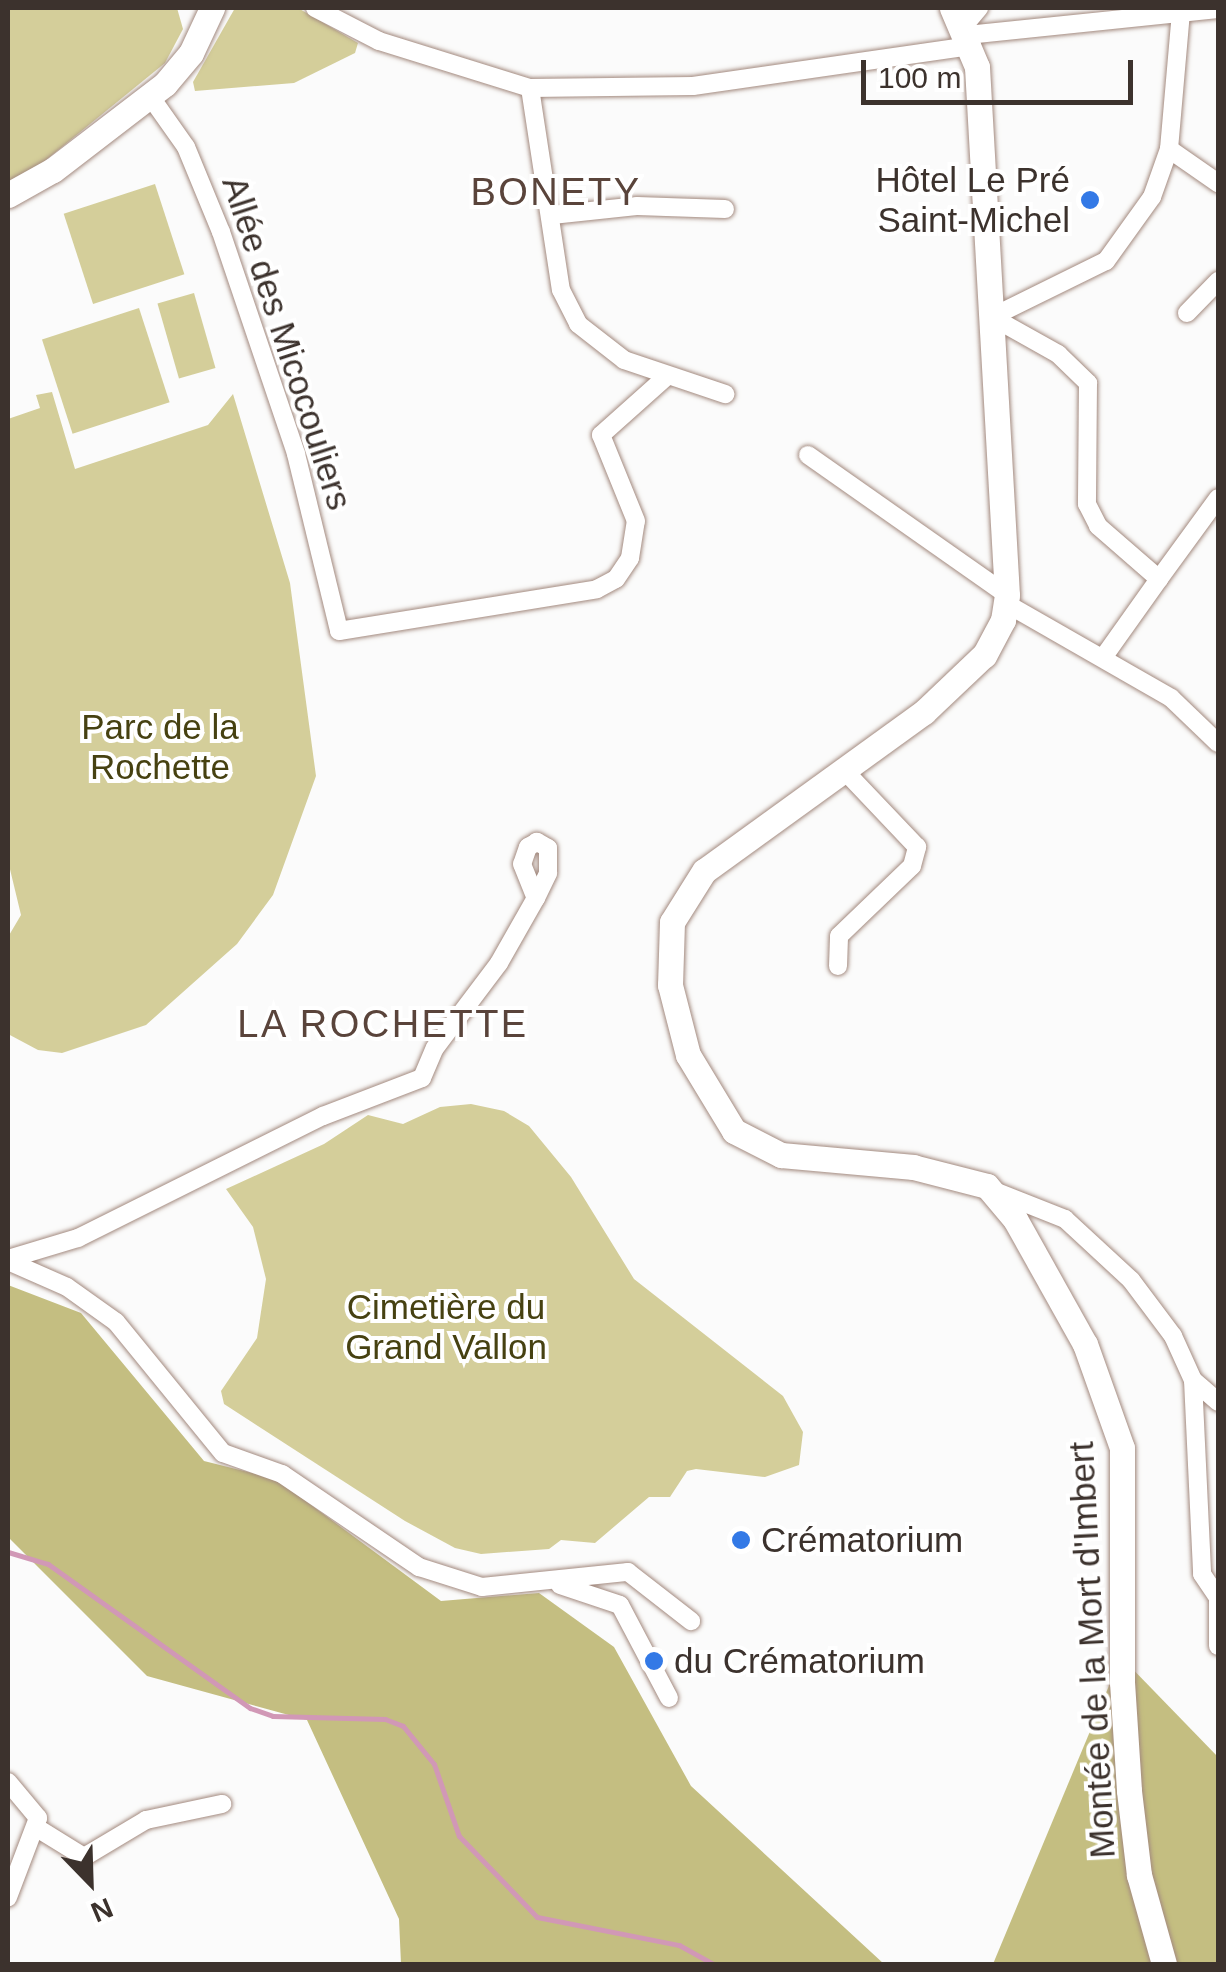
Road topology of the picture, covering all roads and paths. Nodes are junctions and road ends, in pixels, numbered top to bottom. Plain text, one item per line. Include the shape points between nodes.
1 (212, 8) edge
2 (315, 8) edge
3 (1218, 10) edge
4 (1181, 12) junction
5 (967, 24) edge
6 (530, 88) junction
7 (150, 96) junction
8 (1169, 150) junction
9 (1216, 176) edge
10 (8, 194) edge
11 (725, 209) dead end
12 (552, 215) junction
13 (1218, 281) edge
14 (1018, 308) junction
15 (1187, 313) dead end
16 (992, 317) junction
17 (1023, 330) junction
18 (667, 376) junction
19 (726, 394) dead end
20 (808, 454) dead end
21 (1218, 498) edge
22 (1158, 580) junction
23 (1007, 600) junction
24 (1105, 655) junction
25 (1218, 743) edge
26 (844, 770) junction
27 (536, 898) dead end
28 (838, 966) dead end
29 (992, 1190) junction
30 (8, 1260) edge
31 (1193, 1380) junction
32 (1218, 1402) edge
33 (550, 1582) junction
34 (1218, 1598) edge
35 (691, 1621) dead end
36 (1218, 1646) edge
37 (670, 1698) dead end
38 (8, 1782) edge
39 (222, 1804) dead end
40 (37, 1828) junction
41 (8, 1897) edge
42 (1164, 1964) edge

1 - 7 street via 189,56
2 - 6 street via 379,40
3 - 4 street
4 - 5 street
4 - 8 street
5 - 6 street via 693,86
5 - 16 street
6 - 12 street
7 - 10 street via 53,170
7 - 18 street, Allée des Micocouliers via 186,147 220,232 300,466 340,631 598,589 616,579 630,558 636,521 602,435
8 - 9 street
8 - 14 street via 1157,188 1118,250 1070,284
11 - 12 street via 637,206
12 - 18 street via 561,290 578,324 606,351
13 - 15 street
14 - 16 street
14 - 17 street
16 - 17 street
16 - 23 street
17 - 22 street via 1088,383 1086,504 1098,526
18 - 19 street
20 - 23 street
21 - 22 street
22 - 24 street
23 - 24 street
23 - 26 street via 999,631 975,665
24 - 25 street via 1180,704
26 - 28 street via 917,848 912,866 839,936
26 - 29 street via 704,871 682,898 668,957 678,1028 710,1099 751,1143 781,1155 955,1175
27 - 30 street via 422,1078 322,1116 78,1238
29 - 31 street via 1055,1211 1130,1280 1173,1336
29 - 42 street, Montée de la Mort d'Imbert via 1084,1344 1122,1448 1129,1791 1139,1875
30 - 33 street via 67,1287 116,1322 228,1456 282,1474 441,1577 482,1587
31 - 32 street
31 - 34 street via 1202,1574
33 - 35 street via 634,1573
33 - 37 street via 620,1605
34 - 36 street
38 - 40 street via 36,1809
39 - 40 street via 146,1820 84,1857
40 - 41 street

